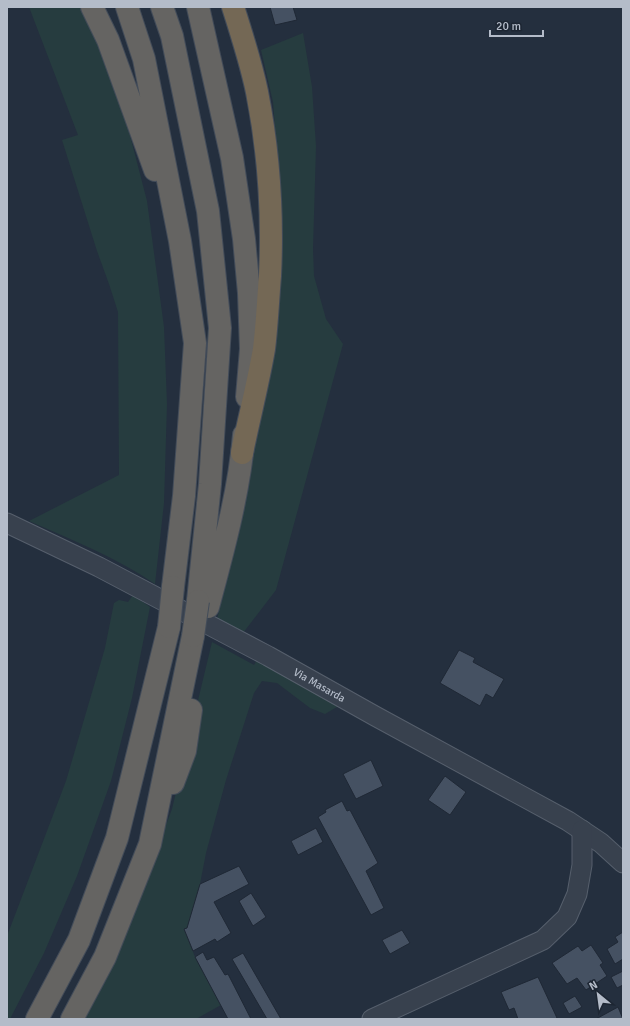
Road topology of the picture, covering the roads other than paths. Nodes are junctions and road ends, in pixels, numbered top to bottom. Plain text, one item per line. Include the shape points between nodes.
1 (92, 7) edge
2 (127, 7) edge
3 (162, 7) edge
4 (198, 7) edge
5 (233, 7) edge
6 (180, 241) junction
7 (242, 453) junction
8 (7, 523) edge
9 (203, 604) junction
10 (582, 830) junction
11 (623, 863) edge
12 (37, 1019) edge
13 (72, 1019) edge
14 (372, 1019) edge

1 - 6 highway via 108,40
2 - 6 highway via 144,59
3 - 9 highway via 172,36 208,212 220,328
4 - 7 highway via 232,158 249,293 251,349
5 - 7 highway via 257,91 266,151 272,235 264,348
6 - 12 highway, bridge via 195,343 184,496 169,627 117,838 79,940
7 - 9 highway via 227,538
8 - 10 street, Via Masarda via 99,567 268,656
9 - 13 highway via 185,751 105,957
10 - 11 street, Via Masarda
10 - 14 street via 582,865 577,894 567,918 544,940

